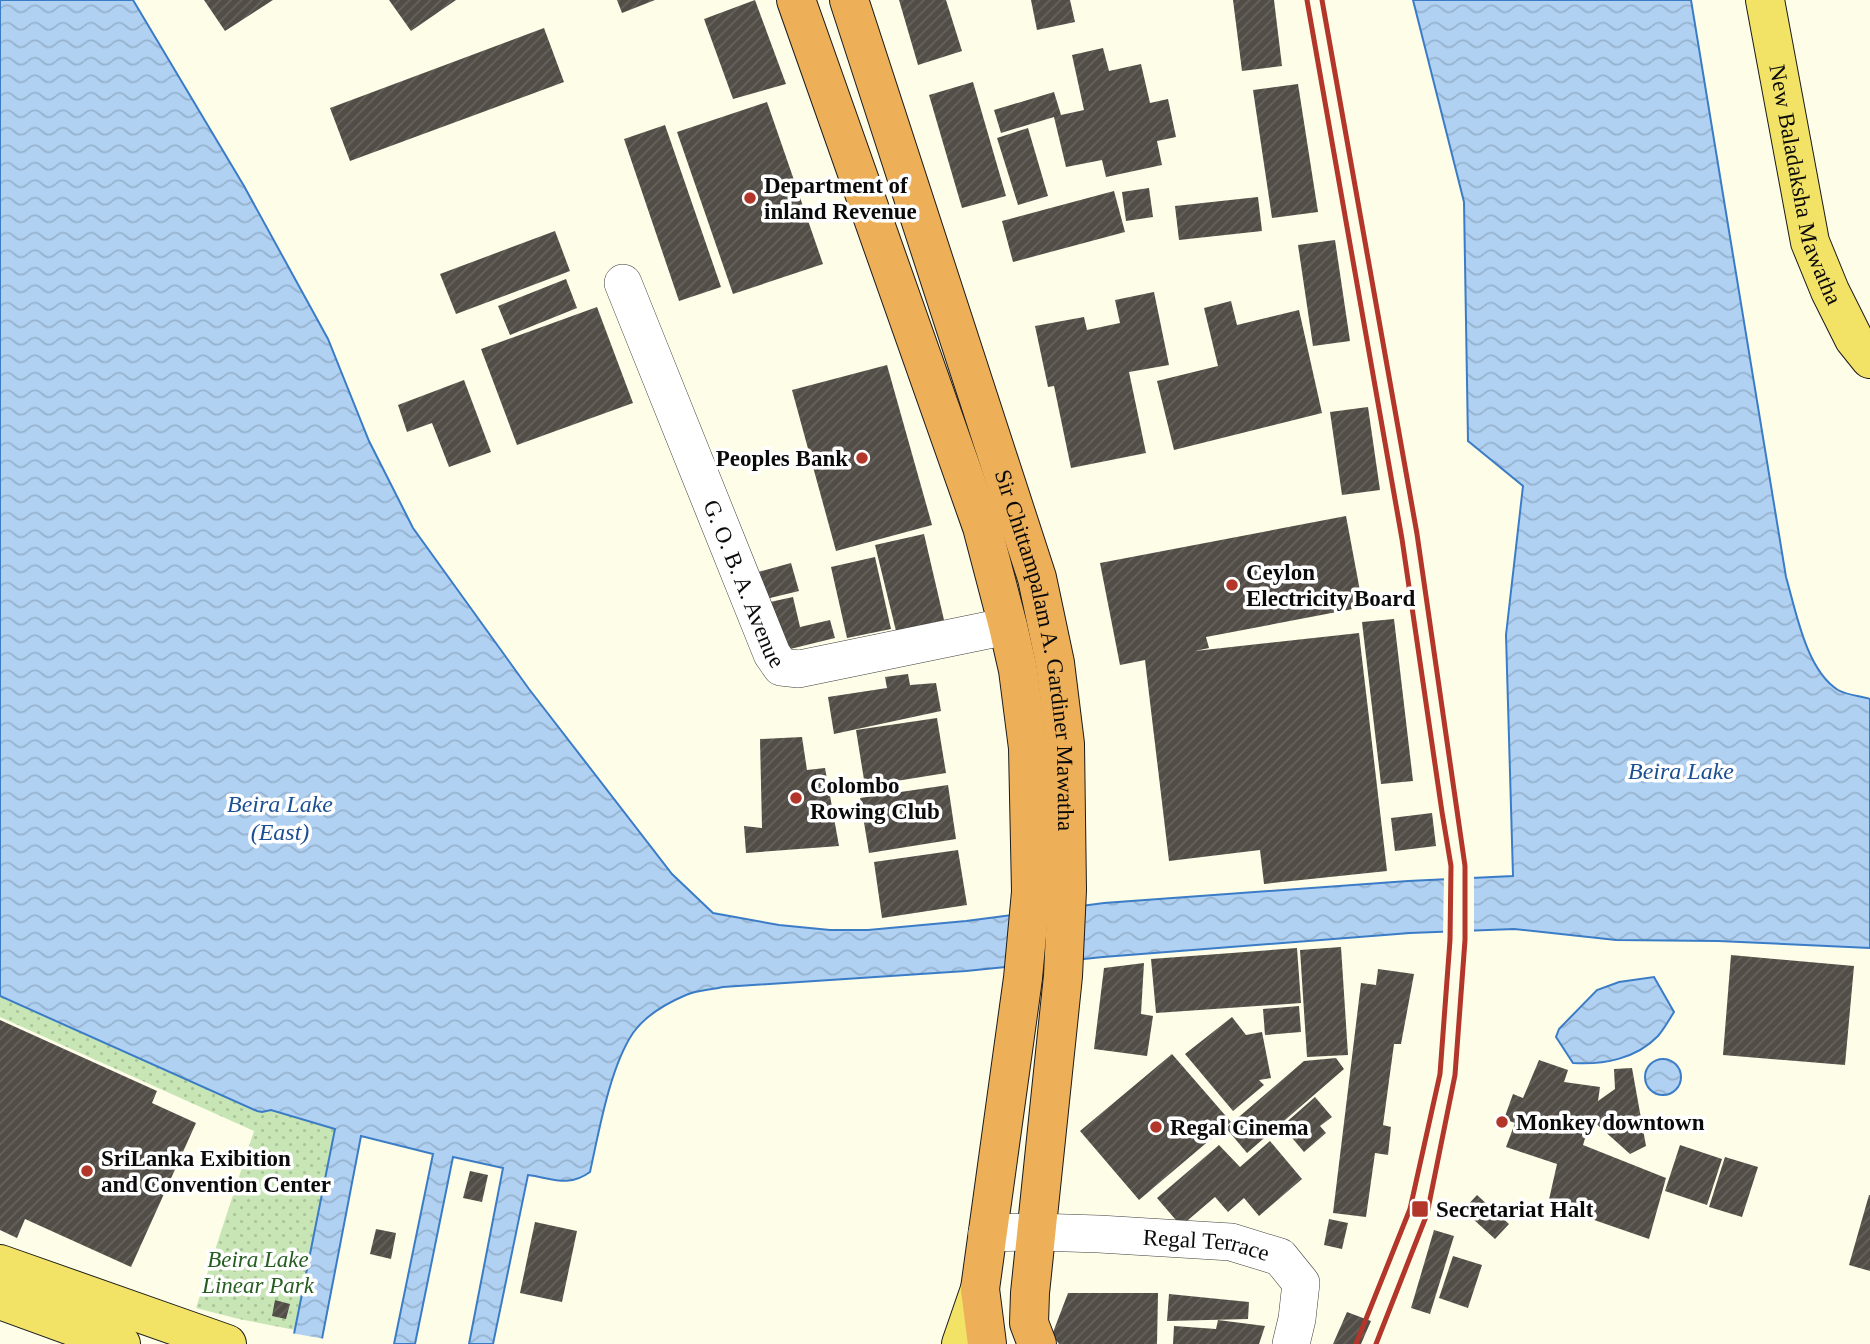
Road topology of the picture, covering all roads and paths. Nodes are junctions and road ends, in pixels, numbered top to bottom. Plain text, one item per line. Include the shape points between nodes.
1 (796, 0) edge
2 (849, 0) edge
3 (1765, 0) edge
4 (623, 283) dead end
5 (1870, 359) edge
6 (1008, 626) junction
7 (1049, 891) junction
8 (1036, 1232) junction
9 (987, 1233) junction
10 (0, 1264) edge
11 (980, 1289) junction
12 (0, 1300) edge
13 (1029, 1337) edge
14 (121, 1344) edge
15 (227, 1344) edge
16 (961, 1344) edge
17 (987, 1344) edge
18 (1291, 1344) edge

1 - 6 highway, Sir Chittampalam A. Gardiner Mawatha via 982,527
2 - 7 highway, Sir Chittampalam A. Gardiner Mawatha via 1037,578 1055,663 1065,744
3 - 5 main road, New Baladaksha Mawatha via 1810,242 1854,339
4 - 6 street, G. O. B. A. Avenue via 781,667 799,669
6 - 7 highway, Sir Chittampalam A. Gardiner Mawatha
7 - 8 highway, Sir Chittampalam A. Gardiner Mawatha via 1063,976
7 - 9 highway, Sir Chittampalam A. Gardiner Mawatha via 1023,978
8 - 9 street, Regal Terrace
8 - 13 highway, Sir Chittampalam A. Gardiner Mawatha
8 - 18 street, Regal Terrace via 1231,1242 1280,1257 1300,1283
9 - 11 highway, Sir Chittampalam A. Gardiner Mawatha
10 - 15 main road
11 - 16 main road
11 - 17 highway, Sir Chittampalam A. Gardiner Mawatha
12 - 14 main road

